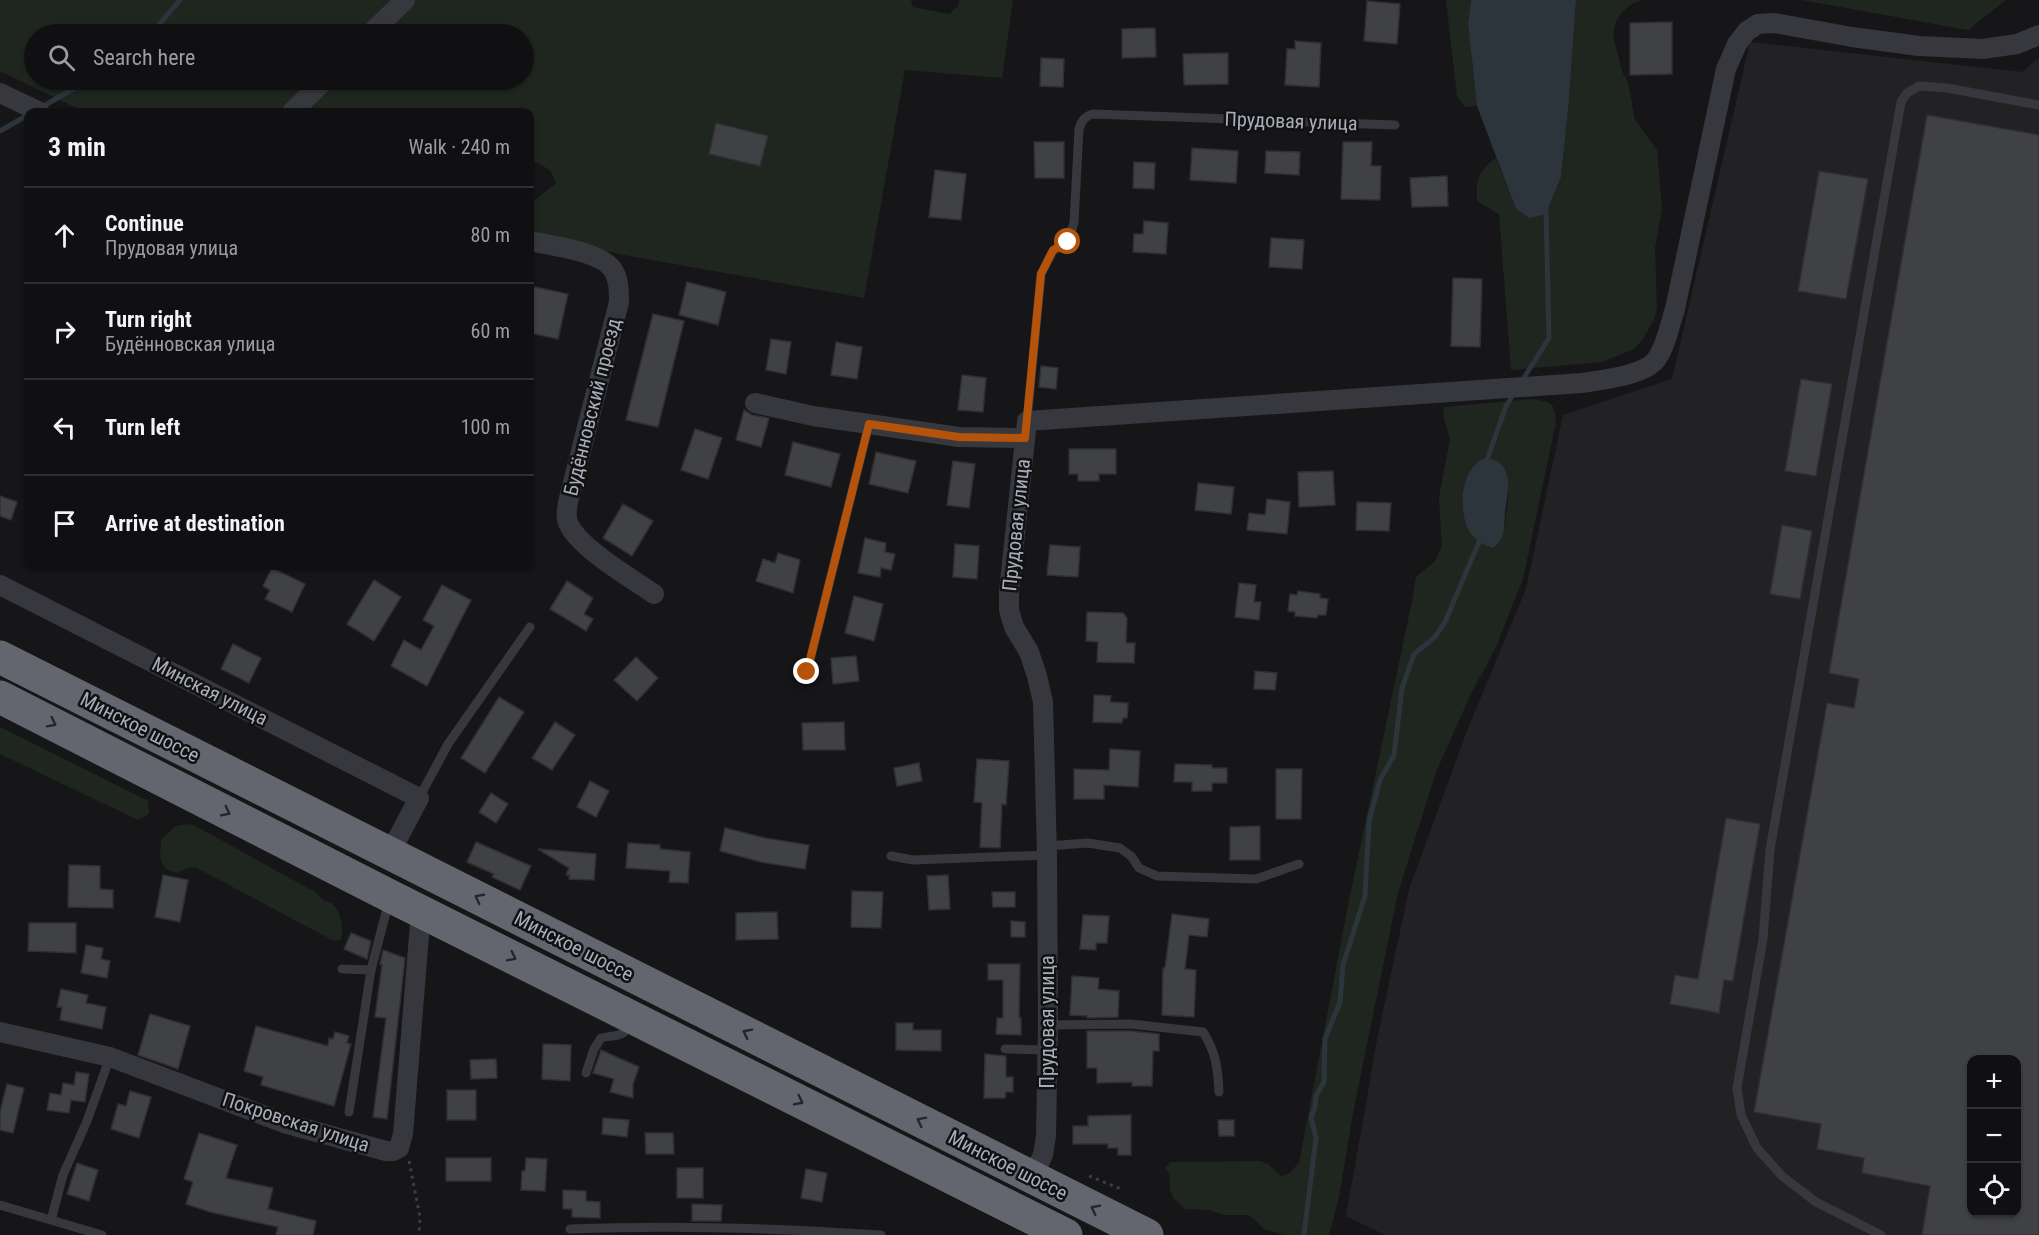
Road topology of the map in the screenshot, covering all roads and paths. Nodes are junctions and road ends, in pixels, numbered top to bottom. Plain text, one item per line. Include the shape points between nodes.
1 (405, 0) edge
2 (380, 24) edge
3 (2039, 35) edge
4 (315, 90) edge
5 (0, 93) edge
6 (2039, 105) edge
7 (32, 108) edge
8 (296, 108) edge
9 (1395, 125) dead end
10 (534, 242) edge
11 (755, 404) dead end
12 (869, 424) junction
13 (1026, 429) junction
14 (0, 585) edge
15 (654, 594) dead end
16 (530, 627) dead end
17 (0, 657) edge
18 (807, 672) dead end
19 (0, 697) edge
20 (419, 798) junction
21 (1047, 850) junction
22 (390, 853) junction
23 (891, 856) dead end
24 (1299, 864) dead end
25 (390, 896) junction
26 (421, 911) junction
27 (342, 969) dead end
28 (371, 970) junction
29 (633, 1017) junction
30 (1048, 1025) junction
31 (0, 1032) edge
32 (1005, 1049) dead end
33 (1047, 1050) junction
34 (110, 1057) junction
35 (586, 1073) dead end
36 (1219, 1092) dead end
37 (349, 1112) dead end
38 (399, 1148) junction
39 (1032, 1177) junction
40 (0, 1205) edge
41 (51, 1220) junction
42 (570, 1229) dead end
43 (1059, 1233) edge
44 (102, 1235) edge
45 (419, 1235) edge
46 (881, 1235) edge
47 (1147, 1235) edge
48 (1881, 1235) edge

1 - 2 street
3 - 13 street via 2017,44 1983,49 1919,46 1775,23 1758,24 1748,31 1737,44 1726,69 1665,343 1654,362 1627,376 1582,383
4 - 8 street
5 - 7 street
6 - 48 lane via 1919,86 1901,102 1772,838 1763,939 1737,1088 1741,1115 1757,1148 1782,1176 1816,1202
9 - 13 lane, Прудовая улица via 1087,116 1078,129 1074,223 1068,242 1053,250 1041,274
10 - 15 street, Будённовский проезд via 603,260 614,270 619,302 567,515 569,525 586,546
11 - 12 street
12 - 13 street via 959,437
12 - 18 lane
13 - 21 street, Прудовая улица via 1009,610 1029,652 1043,702
14 - 20 street, Минская улица
16 - 20 lane via 448,744
17 - 22 highway, Минское шоссе
19 -> 25 highway, Минское шоссе
20 - 22 street
21 - 23 lane via 913,860
21 - 24 lane via 1088,843 1120,848 1139,868 1157,876 1256,879
21 - 30 street, Прудовая улица
39 -> 22 highway, Минское шоссе
25 - 26 highway, Минское шоссе
25 - 28 lane
26 -> 29 highway, Минское шоссе
26 - 38 street, Покровская улица
27 - 28 lane
28 - 37 lane
29 - 35 lane via 620,1036 601,1038
29 -> 43 highway, Минское шоссе
30 - 33 street, Прудовая улица
30 - 36 lane via 1131,1024 1203,1032 1218,1067
31 - 34 street, Покровская улица
32 - 33 lane
33 - 39 street, Прудовая улица via 1046,1136 1043,1155
34 - 38 street, Покровская улица via 284,1123 386,1151
34 - 41 lane via 63,1175
38 - 45 path via 408,1161 414,1184
47 -> 39 highway, Минское шоссе
40 - 41 lane
41 - 44 lane
42 - 46 lane via 788,1229

